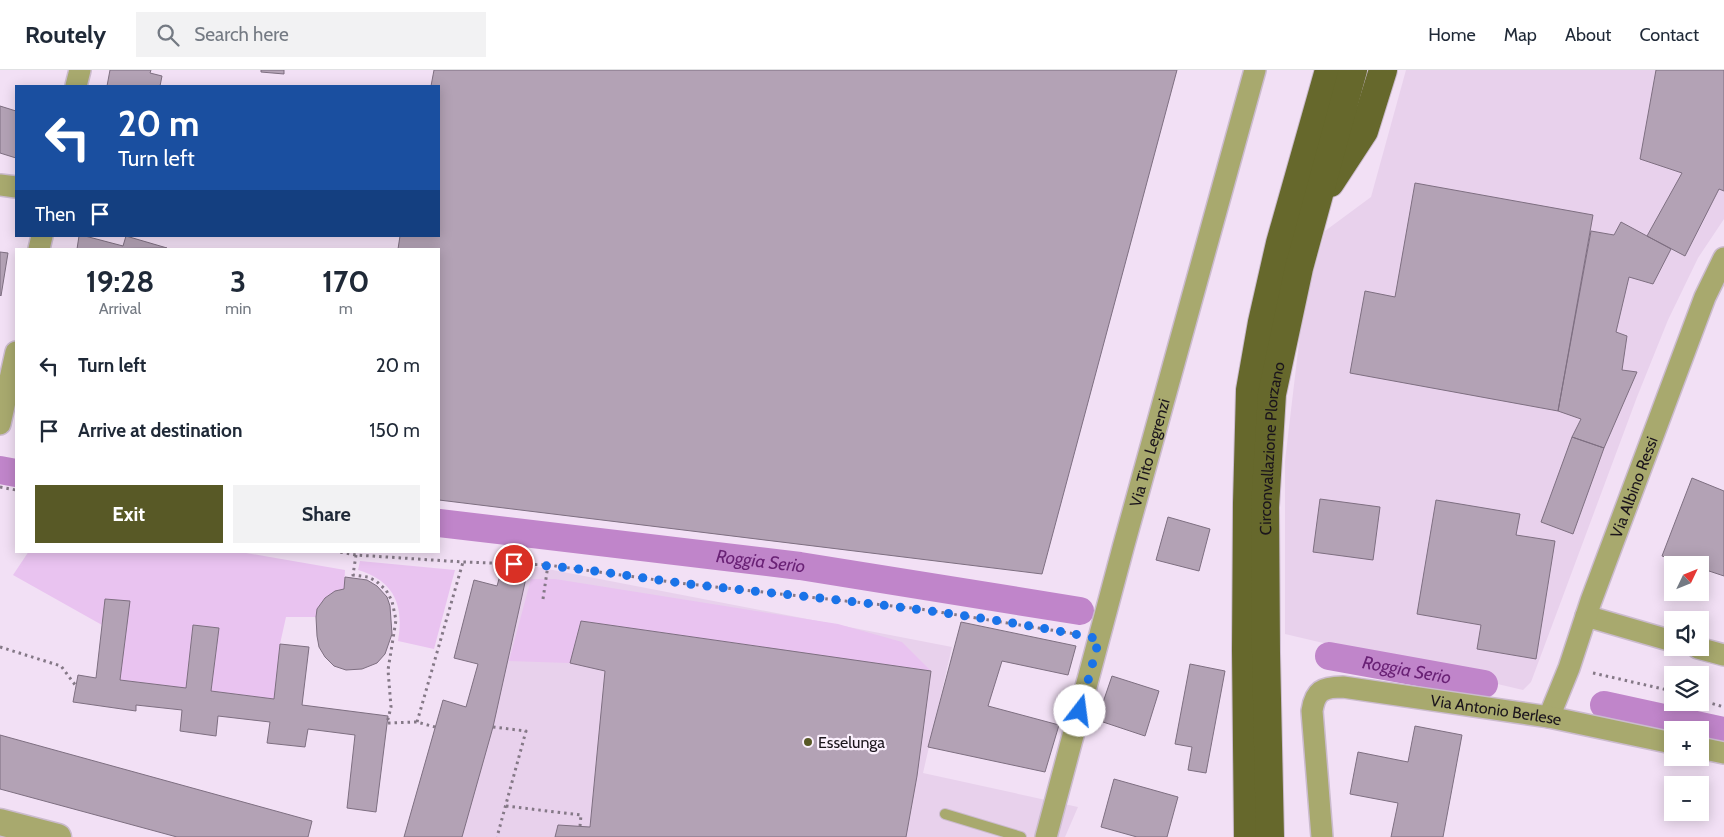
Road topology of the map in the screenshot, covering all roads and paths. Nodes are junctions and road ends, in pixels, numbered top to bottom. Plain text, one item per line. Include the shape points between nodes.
1 (80, 70) edge
2 (1255, 70) edge
3 (1329, 70) edge
4 (1354, 70) edge
5 (1383, 70) edge
6 (76, 85) edge
7 (0, 185) edge
8 (15, 187) edge
9 (1316, 205) junction
10 (1724, 258) edge
11 (15, 356) edge
12 (0, 424) edge
13 (0, 487) edge
14 (15, 490) edge
15 (345, 553) edge
16 (356, 555) junction
17 (463, 562) junction
18 (548, 565) junction
19 (543, 599) dead end
20 (1586, 616) junction
21 (1664, 638) edge
22 (1099, 639) junction
23 (0, 647) edge
24 (1709, 651) edge
25 (1724, 655) edge
26 (76, 686) dead end
27 (1709, 703) edge
28 (1724, 707) edge
29 (1548, 717) junction
30 (417, 722) junction
31 (435, 727) dead end
32 (493, 727) dead end
33 (1664, 741) edge
34 (1709, 750) edge
35 (1724, 753) edge
36 (506, 806) junction
37 (945, 814) dead end
38 (0, 822) edge
39 (580, 826) dead end
40 (58, 837) edge
41 (498, 837) edge
42 (1021, 837) edge
43 (1046, 837) edge
44 (1248, 837) edge
45 (1270, 837) edge
46 (1322, 837) edge

1 - 6 street
2 - 22 street, Via Tito Legrenzi
3 - 44 highway, Circonvallazione Plorzano via 1280,242 1250,390 1246,650
4 - 9 highway, Circonvallazione Plorzano
5 - 9 highway via 1364,131
7 - 8 street
9 - 45 highway, Circonvallazione Plorzano via 1272,394 1266,507
10 - 20 street, Via Albino Ressi via 1705,297
11 - 12 street
13 - 14 path
15 - 16 path
16 - 17 path
16 - 30 path via 353,575 368,577 386,590 396,620 388,670 391,707 387,723
17 - 18 path
17 - 30 path
18 - 19 path
18 - 22 path via 920,609
20 - 21 street
20 - 29 street, Via Albino Ressi via 1570,668
22 - 43 street, Via Tito Legrenzi
23 - 26 path via 61,666
24 - 25 street
27 - 28 path
29 - 33 street, Via Antonio Berlese
29 - 46 street, Via Antonio Berlese via 1343,687 1320,691 1312,711
30 - 31 path
32 - 36 path via 526,731
34 - 35 street
36 - 39 path via 581,815
36 - 41 path
37 - 42 lane
38 - 40 street

